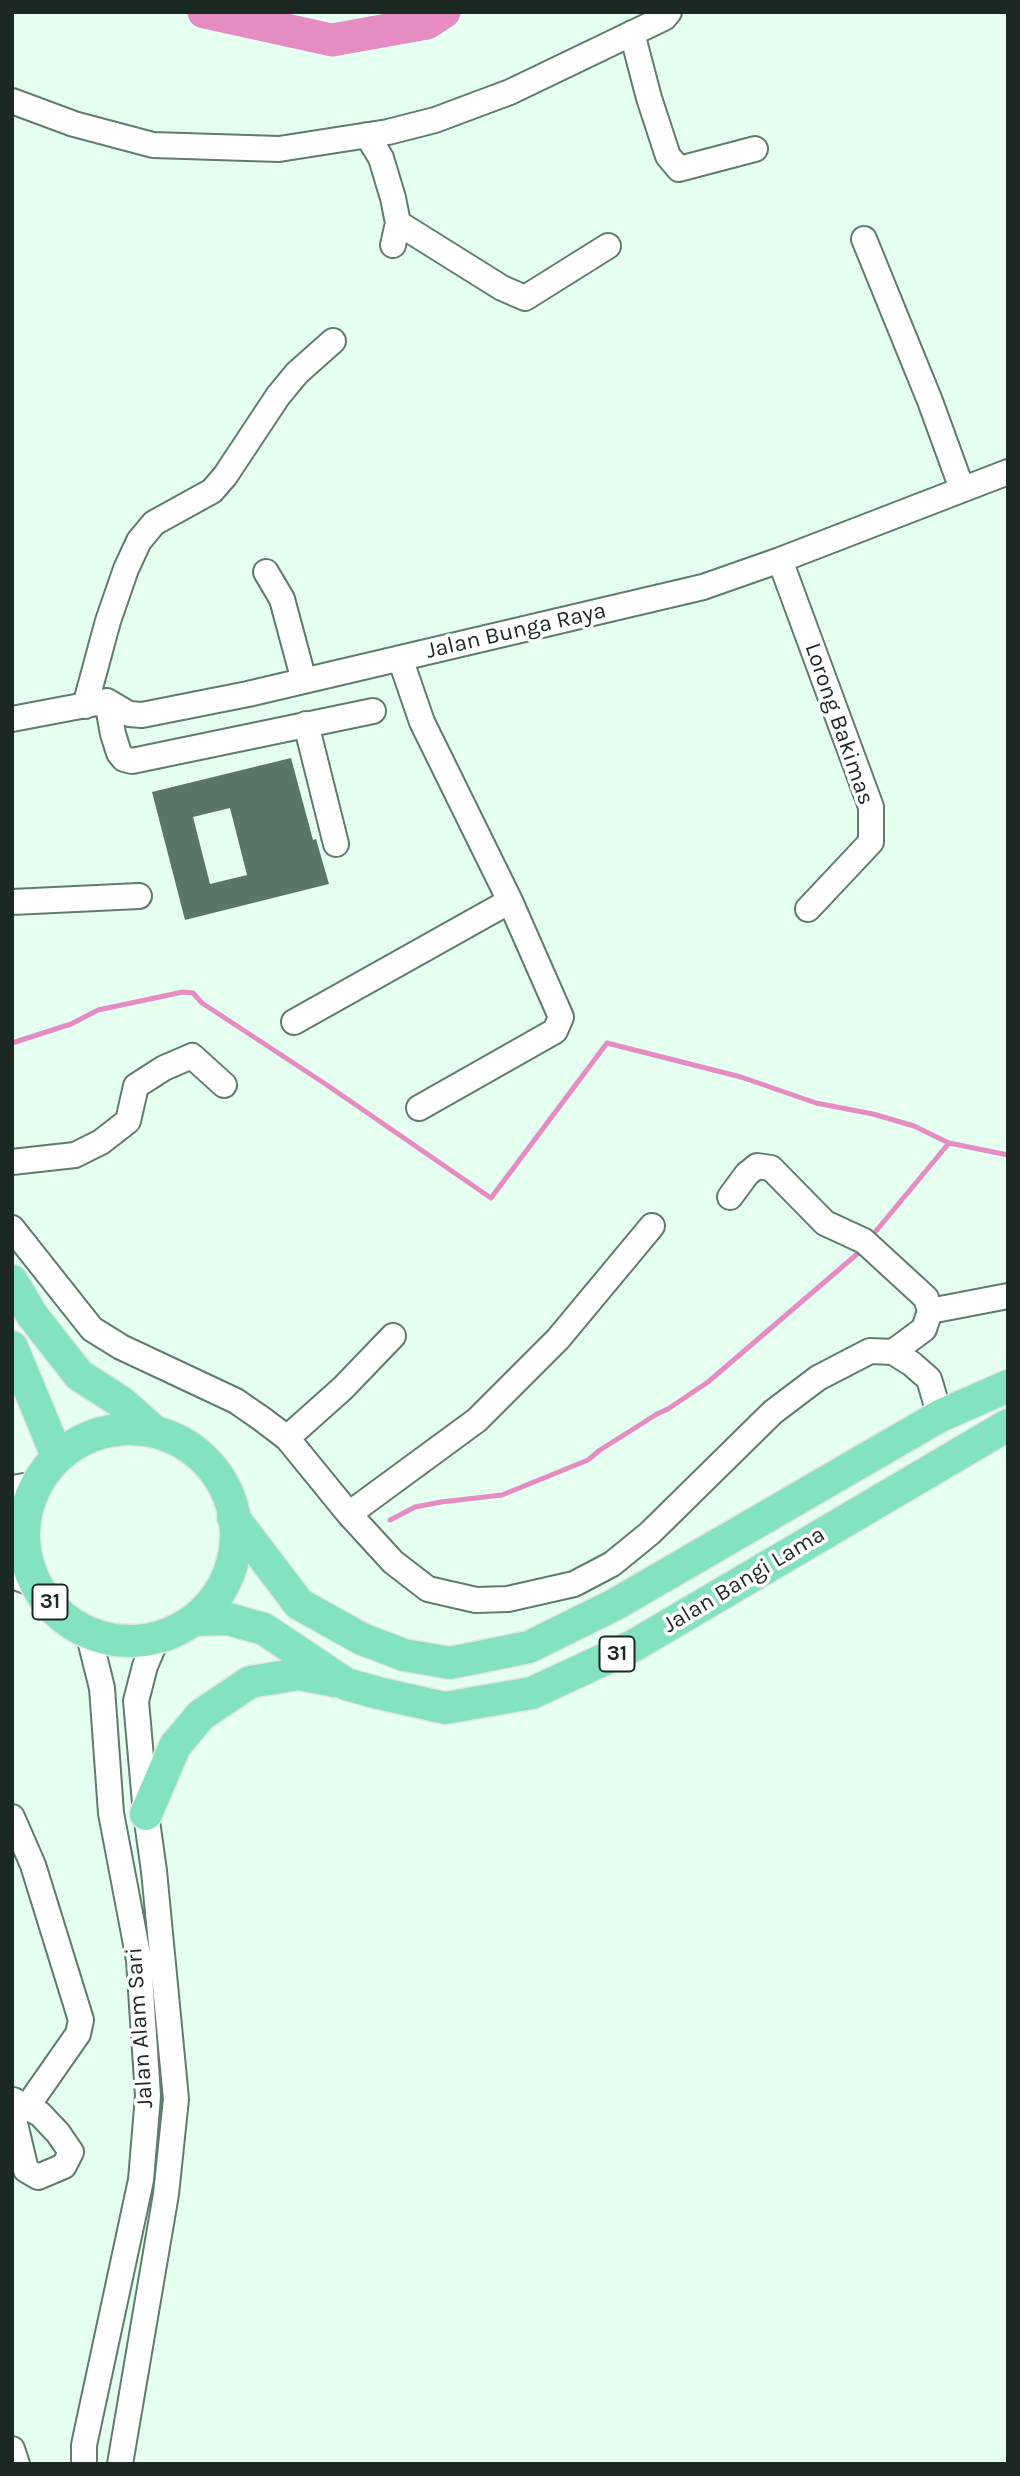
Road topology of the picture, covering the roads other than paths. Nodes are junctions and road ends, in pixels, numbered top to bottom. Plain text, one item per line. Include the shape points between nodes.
1 (669, 12) edge
2 (632, 33) junction
3 (12, 101) edge
4 (368, 135) junction
5 (755, 149) dead end
6 (864, 239) dead end
7 (608, 246) dead end
8 (333, 341) dead end
9 (1008, 472) edge
10 (962, 489) junction
11 (780, 560) junction
12 (266, 572) dead end
13 (400, 658) junction
14 (304, 681) junction
15 (96, 703) junction
16 (373, 712) dead end
17 (12, 719) edge
18 (306, 724) junction
19 (336, 844) dead end
20 (139, 896) dead end
21 (510, 901) junction
22 (12, 902) edge
23 (808, 909) dead end
24 (294, 1022) dead end
25 (224, 1085) dead end
26 (419, 1108) dead end
27 (12, 1162) edge
28 (730, 1197) dead end
29 (652, 1226) dead end
30 (12, 1228) edge
31 (12, 1281) edge
32 (1008, 1296) edge
33 (930, 1311) junction
34 (393, 1336) dead end
35 (12, 1348) edge
36 (893, 1352) junction
37 (1008, 1386) edge
38 (940, 1416) junction
39 (1008, 1424) edge
40 (154, 1431) junction
41 (287, 1438) junction
42 (57, 1456) junction
43 (24, 1486) edge
44 (349, 1514) junction
45 (233, 1517) junction
46 (25, 1580) edge
47 (194, 1620) junction
48 (88, 1632) junction
49 (157, 1638) junction
50 (346, 1684) junction
51 (146, 1814) junction
52 (12, 1817) edge
53 (17, 2106) edge
54 (12, 2449) edge
55 (17, 2464) edge
56 (83, 2464) edge
57 (120, 2464) edge

1 - 2 street
2 - 4 street via 510,92 435,120
2 - 5 street via 668,156 679,169
3 - 4 street via 153,145 279,149
4 - 7 street via 381,158 396,234 502,288 525,298
6 - 10 street
8 - 15 street via 278,396 212,491 154,523 139,541 108,621
9 - 10 street, Jalan Bunga Raya
10 - 11 street, Jalan Bunga Raya
11 - 13 street, Jalan Bunga Raya via 703,586
11 - 23 street, Lorong Bakimas via 872,807 871,842
12 - 14 street via 282,599
13 - 14 street, Jalan Bunga Raya
13 - 21 street via 422,722
14 - 15 street, Jalan Bunga Raya via 142,715
15 - 17 street
15 - 18 street via 119,753 132,761
16 - 18 street
18 - 19 street
20 - 22 street
21 - 24 street
21 - 26 street via 561,1017 555,1031
25 - 27 street via 192,1056 136,1086 128,1121 101,1142 75,1155
28 - 33 street via 747,1174 757,1167 771,1168 825,1223 864,1241 926,1298
29 - 44 street via 558,1339 477,1420
30 - 41 street via 92,1329 236,1401
31 - 40 main road, Jalan Bangi Lama / 31 via 79,1375
32 - 33 street
33 - 36 street via 924,1329
34 - 41 street
35 - 42 main road
36 - 38 street via 929,1379
36 - 44 street via 870,1351 818,1378 773,1412 650,1533 612,1564 574,1584 508,1599 476,1600 428,1589 394,1562
37 - 38 main road, Jalan Bangi Lama / 31
38 - 45 main road, Jalan Bangi Lama / 31 via 614,1605 529,1647 450,1663 404,1655 362,1639 299,1604
39 - 50 main road, Jalan Bangi Lama / 31 via 633,1646 532,1693 445,1707
40 - 42 main road, Jalan Bangi Lama / 31 via 119,1429 85,1438
40 - 45 main road, Jalan Bangi Lama / 31 via 186,1445 213,1468 230,1499
41 - 44 street
42 - 43 main road, Jalan Bangi Lama / 31
43 - 46 main road, Jalan Bangi Lama / 31
45 - 47 main road, Jalan Bangi Lama / 31 via 236,1534 231,1569 217,1595
46 - 48 main road, Jalan Bangi Lama / 31 via 59,1613
47 - 49 main road, Jalan Bangi Lama / 31
47 - 50 main road, Jalan Bangi Lama / 31 via 228,1619 264,1629
48 - 49 main road, Jalan Bangi Lama / 31 via 122,1641
48 - 56 street, Jalan Alam Sari via 102,1688 111,1813 139,1960 148,2096 141,2180
49 - 51 street, Jalan Alam Sari via 136,1701
50 - 51 main road via 299,1674 250,1682 201,1715 175,1746
51 - 57 street, Jalan Alam Sari via 176,2099 166,2194
52 - 53 street via 33,1865 81,2020 78,2034
54 - 55 street

